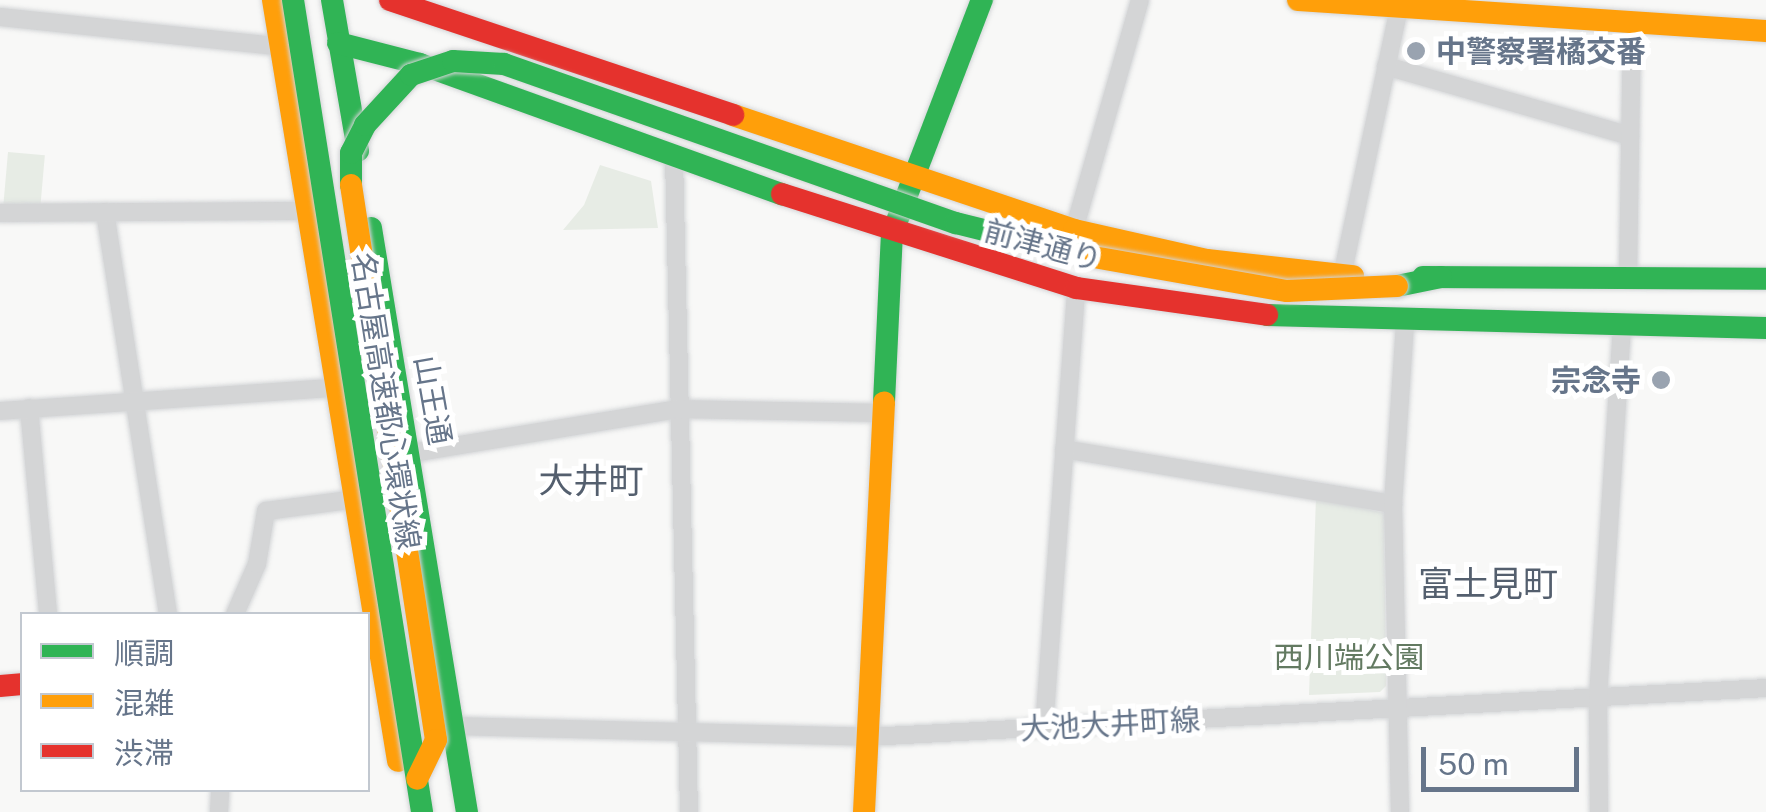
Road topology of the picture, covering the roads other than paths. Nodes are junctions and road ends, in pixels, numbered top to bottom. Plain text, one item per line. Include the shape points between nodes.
1 (273, 0) edge
2 (294, 0) edge
3 (332, 0) edge
4 (390, 0) edge
5 (982, 0) edge
6 (1140, 0) edge
7 (1298, 0) edge
8 (1398, 7) junction
9 (0, 18) edge
10 (1632, 24) junction
11 (1766, 31) edge
12 (338, 42) junction
13 (278, 46) junction
14 (1386, 66) junction
15 (1630, 136) junction
16 (674, 156) junction
17 (917, 181) junction
18 (308, 211) junction
19 (106, 212) junction
20 (0, 213) edge
21 (1074, 230) junction
22 (892, 234) junction
23 (1342, 276) junction
24 (1441, 277) junction
25 (1628, 277) junction
26 (1766, 279) edge
27 (1076, 288) junction
28 (1405, 323) junction
29 (1622, 326) junction
30 (1766, 328) edge
31 (338, 387) junction
32 (135, 402) junction
33 (29, 408) junction
34 (677, 409) junction
35 (0, 411) edge
36 (883, 413) junction
37 (1064, 449) junction
38 (412, 453) junction
39 (356, 500) junction
40 (1394, 504) junction
41 (48, 612) edge
42 (168, 612) edge
43 (237, 612) edge
44 (369, 612) edge
45 (370, 624) edge
46 (374, 659) edge
47 (1766, 688) edge
48 (1598, 697) junction
49 (1398, 708) junction
50 (453, 726) junction
51 (1044, 728) junction
52 (686, 730) junction
53 (868, 737) junction
54 (417, 779) junction
55 (406, 812) edge
56 (422, 812) edge
57 (467, 812) edge
58 (689, 812) edge
59 (864, 812) edge
60 (1400, 812) edge
61 (1599, 812) edge

1 - 13 main road
2 - 54 main road, 名古屋高速都心環状線, bridge
3 - 12 main road, 山王通
4 - 17 main road, 前津通り
5 - 17 main road
6 - 21 street
7 - 8 main road
8 - 10 main road
8 - 14 street
9 - 13 street
10 - 11 main road
10 - 15 street
12 - 16 main road, 前津通り via 420,64
12 - 38 main road, 山王通
13 - 18 main road
14 - 15 street
14 - 23 street
15 - 25 street
16 - 22 main road, 前津通り
16 - 34 street
17 - 21 main road, 前津通り
17 - 22 main road
18 - 19 street
18 - 31 main road
19 - 20 street
19 - 32 street
21 - 23 main road, 前津通り via 1207,260
22 - 27 main road, 前津通り
22 - 36 main road
23 - 24 main road, 前津通り
24 - 25 main road, 前津通り
24 - 54 main road, bridge via 1287,291 1064,252 956,223 504,64 430,66 376,106 351,154 351,198 436,740
25 - 26 main road, 前津通り
27 - 28 main road, 前津通り via 1233,314
27 - 37 street
28 - 29 main road, 前津通り
28 - 40 street
29 - 30 main road, 前津通り
29 - 48 street
31 - 32 street
31 - 39 main road
32 - 33 street
32 - 42 street
33 - 35 street
33 - 41 street
34 - 36 street
34 - 38 street
34 - 52 street
36 - 53 main road
37 - 40 street
37 - 51 street
38 - 50 main road, 山王通
39 - 43 street via 266,511 257,564
39 - 44 main road
40 - 49 street
45 - 46 main road
46 - 50 main road
46 - 55 main road
47 - 48 street, 大池大井町線
48 - 49 street, 大池大井町線
48 - 61 street
49 - 51 street, 大池大井町線
49 - 60 street
50 - 52 street, 大池大井町線
50 - 57 main road, 山王通
51 - 53 street, 大池大井町線
52 - 53 street, 大池大井町線
52 - 58 street
53 - 59 main road
54 - 56 main road, 名古屋高速都心環状線, bridge

